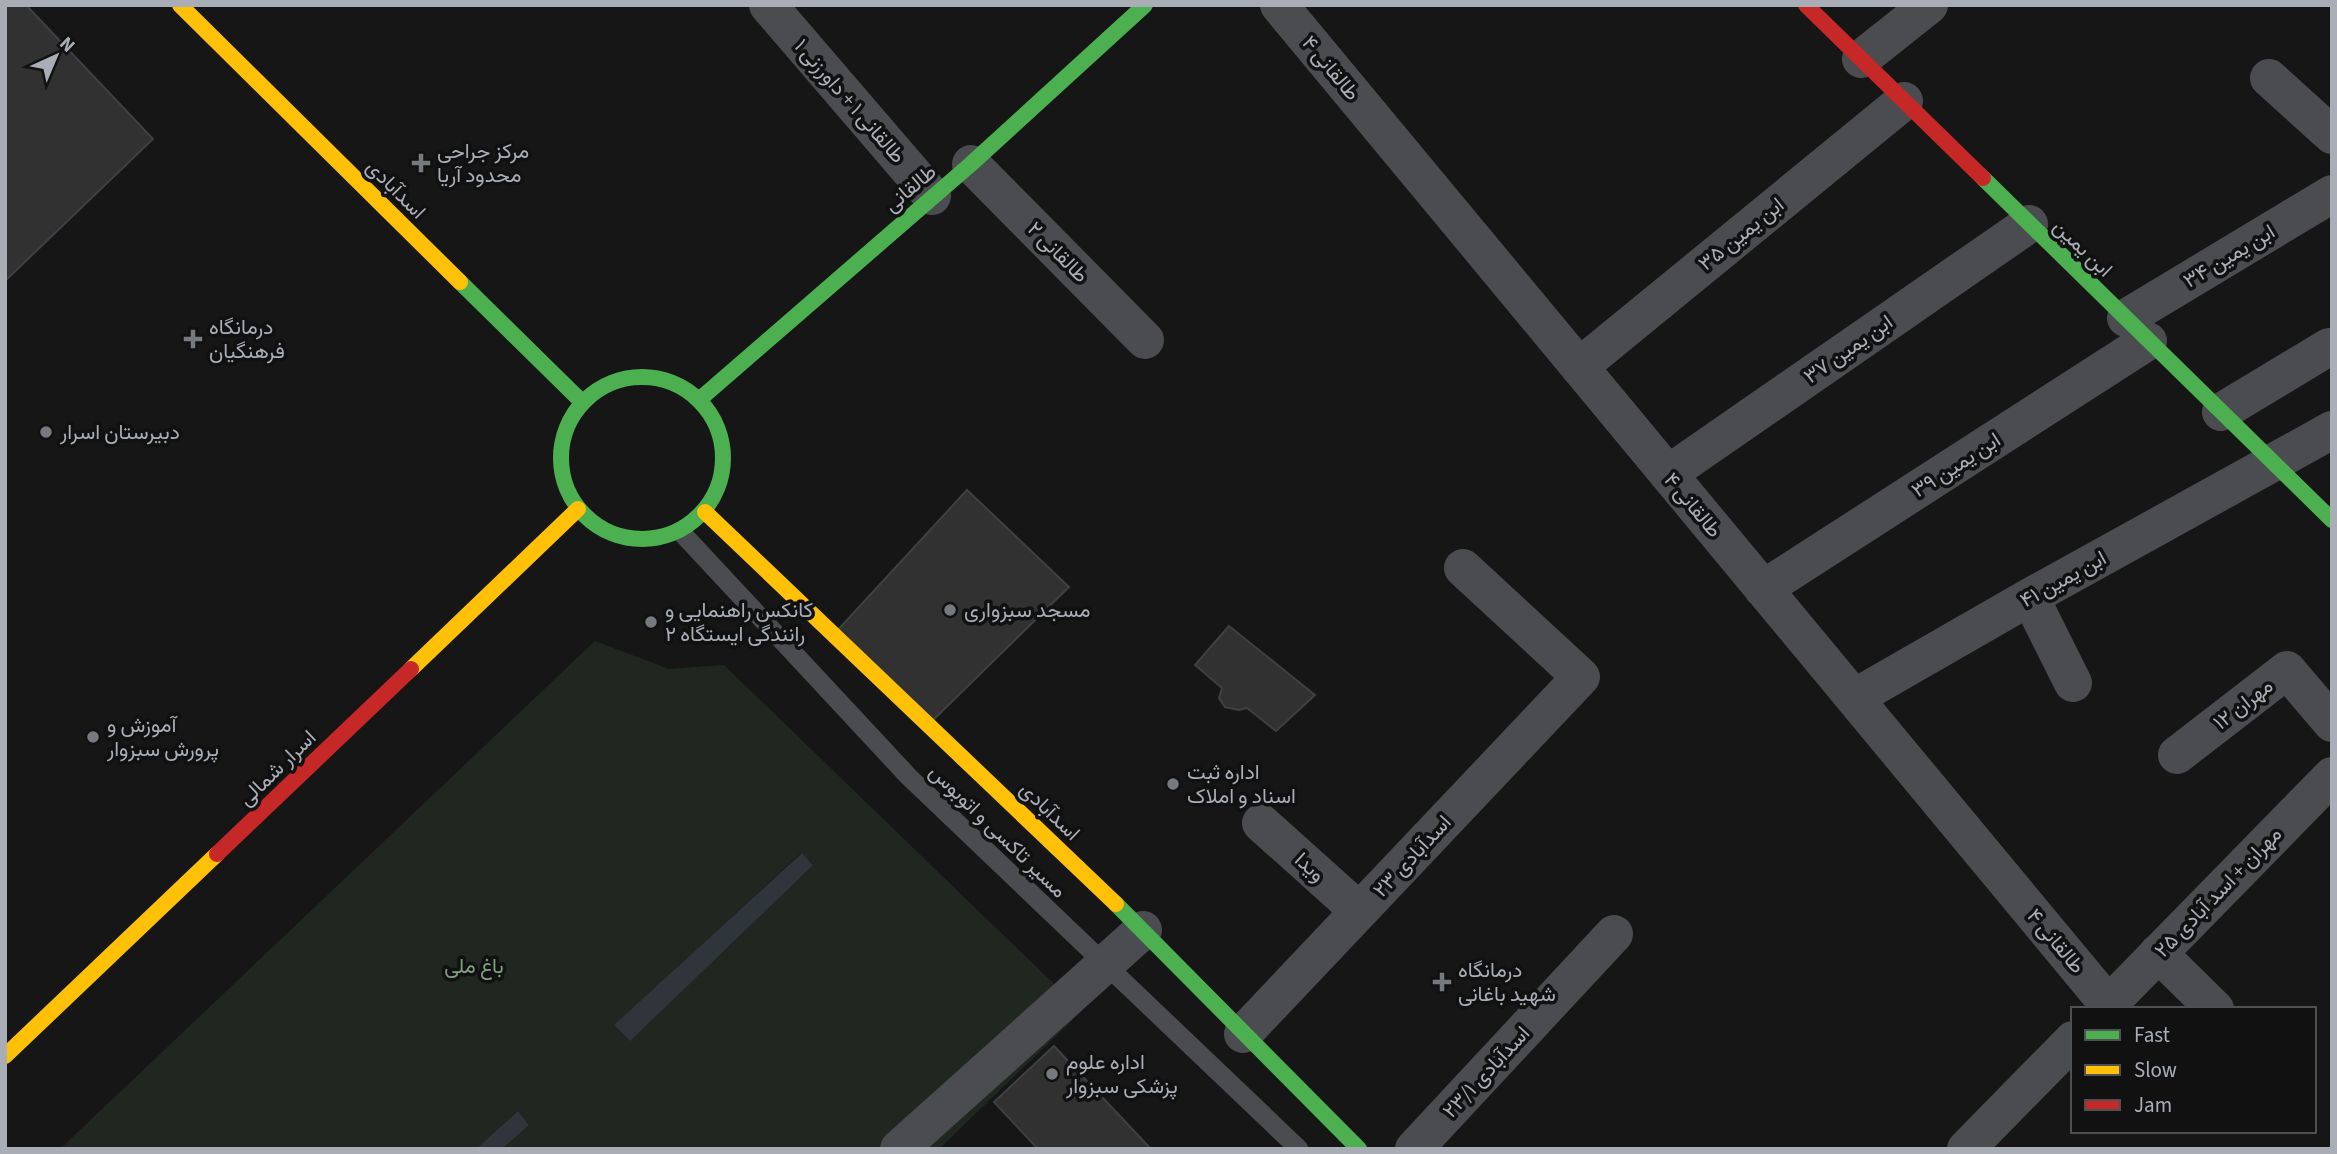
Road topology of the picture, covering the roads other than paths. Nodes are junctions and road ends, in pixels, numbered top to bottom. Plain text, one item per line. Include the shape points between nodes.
1 (180, 5) edge
2 (768, 5) edge
3 (1144, 5) edge
4 (1279, 5) edge
5 (1806, 5) edge
6 (1929, 5) edge
7 (1861, 59) junction
8 (2269, 78) dead end
9 (1904, 101) junction
10 (2332, 135) edge
11 (971, 164) junction
12 (2332, 194) edge
13 (932, 196) junction
14 (2029, 224) junction
15 (2137, 330) junction
16 (1145, 340) dead end
17 (2329, 348) dead end
18 (1579, 367) junction
19 (699, 399) junction
20 (582, 402) junction
21 (2221, 412) junction
22 (2332, 429) edge
23 (2273, 462) junction
24 (1668, 474) junction
25 (578, 509) junction
26 (705, 512) junction
27 (2332, 520) edge
28 (680, 531) junction
29 (1463, 568) dead end
30 (1763, 589) junction
31 (2030, 597) junction
32 (2073, 682) dead end
33 (1854, 698) junction
34 (2332, 723) edge
35 (2177, 755) dead end
36 (2332, 776) edge
37 (1261, 823) dead end
38 (1359, 911) junction
39 (1143, 930) junction
40 (1614, 934) dead end
41 (2158, 953) junction
42 (1106, 965) junction
43 (2106, 1007) edge
44 (2213, 1007) edge
45 (1243, 1034) junction
46 (2071, 1042) edge
47 (5, 1056) edge
48 (899, 1149) edge
49 (1299, 1149) edge
50 (1359, 1149) edge
51 (1414, 1149) edge
52 (1966, 1149) edge

1 - 20 main road, اسدآبادی
2 - 13 street, طالقانی ۱ + داورزنی ۱
3 - 11 main road, طالقانی
4 - 18 street, طالقانی ۴
5 - 7 main road, ابن یمین
6 - 7 street
7 - 9 main road, ابن یمین
8 - 10 street
9 - 14 main road, ابن یمین
9 - 18 street, ابن یمین ۳۵
11 - 13 main road, طالقانی
11 - 16 street, طالقانی ۲
12 - 15 street, ابن یمین ۳۴
13 - 19 main road, طالقانی
14 - 15 main road, ابن یمین
14 - 24 street, ابن یمین ۳۷
15 - 21 main road, ابن یمین
15 - 30 street, ابن یمین ۳۹
17 - 21 street
18 - 24 street, طالقانی ۴
19 - 20 main road via 672,382 640,376 609,383
19 - 26 main road via 717,424 725,454 720,485
20 - 25 main road via 567,426 560,454 565,483
21 - 23 main road, ابن یمین
22 - 23 street, ابن یمین ۴۱
23 - 27 main road, ابن یمین
23 - 31 street, ابن یمین ۴۱
24 - 30 street, طالقانی ۴
25 - 28 main road via 601,529 626,538 654,540
25 - 47 main road, اسرار شمالی
26 - 28 main road
26 - 39 main road, اسدآبادی
28 - 42 lane, مسیر تاکسی و اتوبوس via 909,778
29 - 38 street, اسدآبادی ۲۳ via 1581,677
30 - 33 street, طالقانی ۴
31 - 32 street
31 - 33 street, ابن یمین ۴۱
33 - 43 street, طالقانی ۴
34 - 35 street, مهران ۱۲ via 2287,670
36 - 41 street, مهران + اسد آبادی ۲۵
37 - 38 street, ویدا
38 - 45 street, اسدآبادی ۲۳
39 - 42 street
39 - 45 main road, اسدآبادی
40 - 51 street, اسدآبادی ۲۳/۱
41 - 43 street, مهران + اسد آبادی ۲۵
41 - 44 street
42 - 48 street
42 - 49 lane, مسیر تاکسی و اتوبوس
45 - 50 main road, اسدآبادی
46 - 52 street

